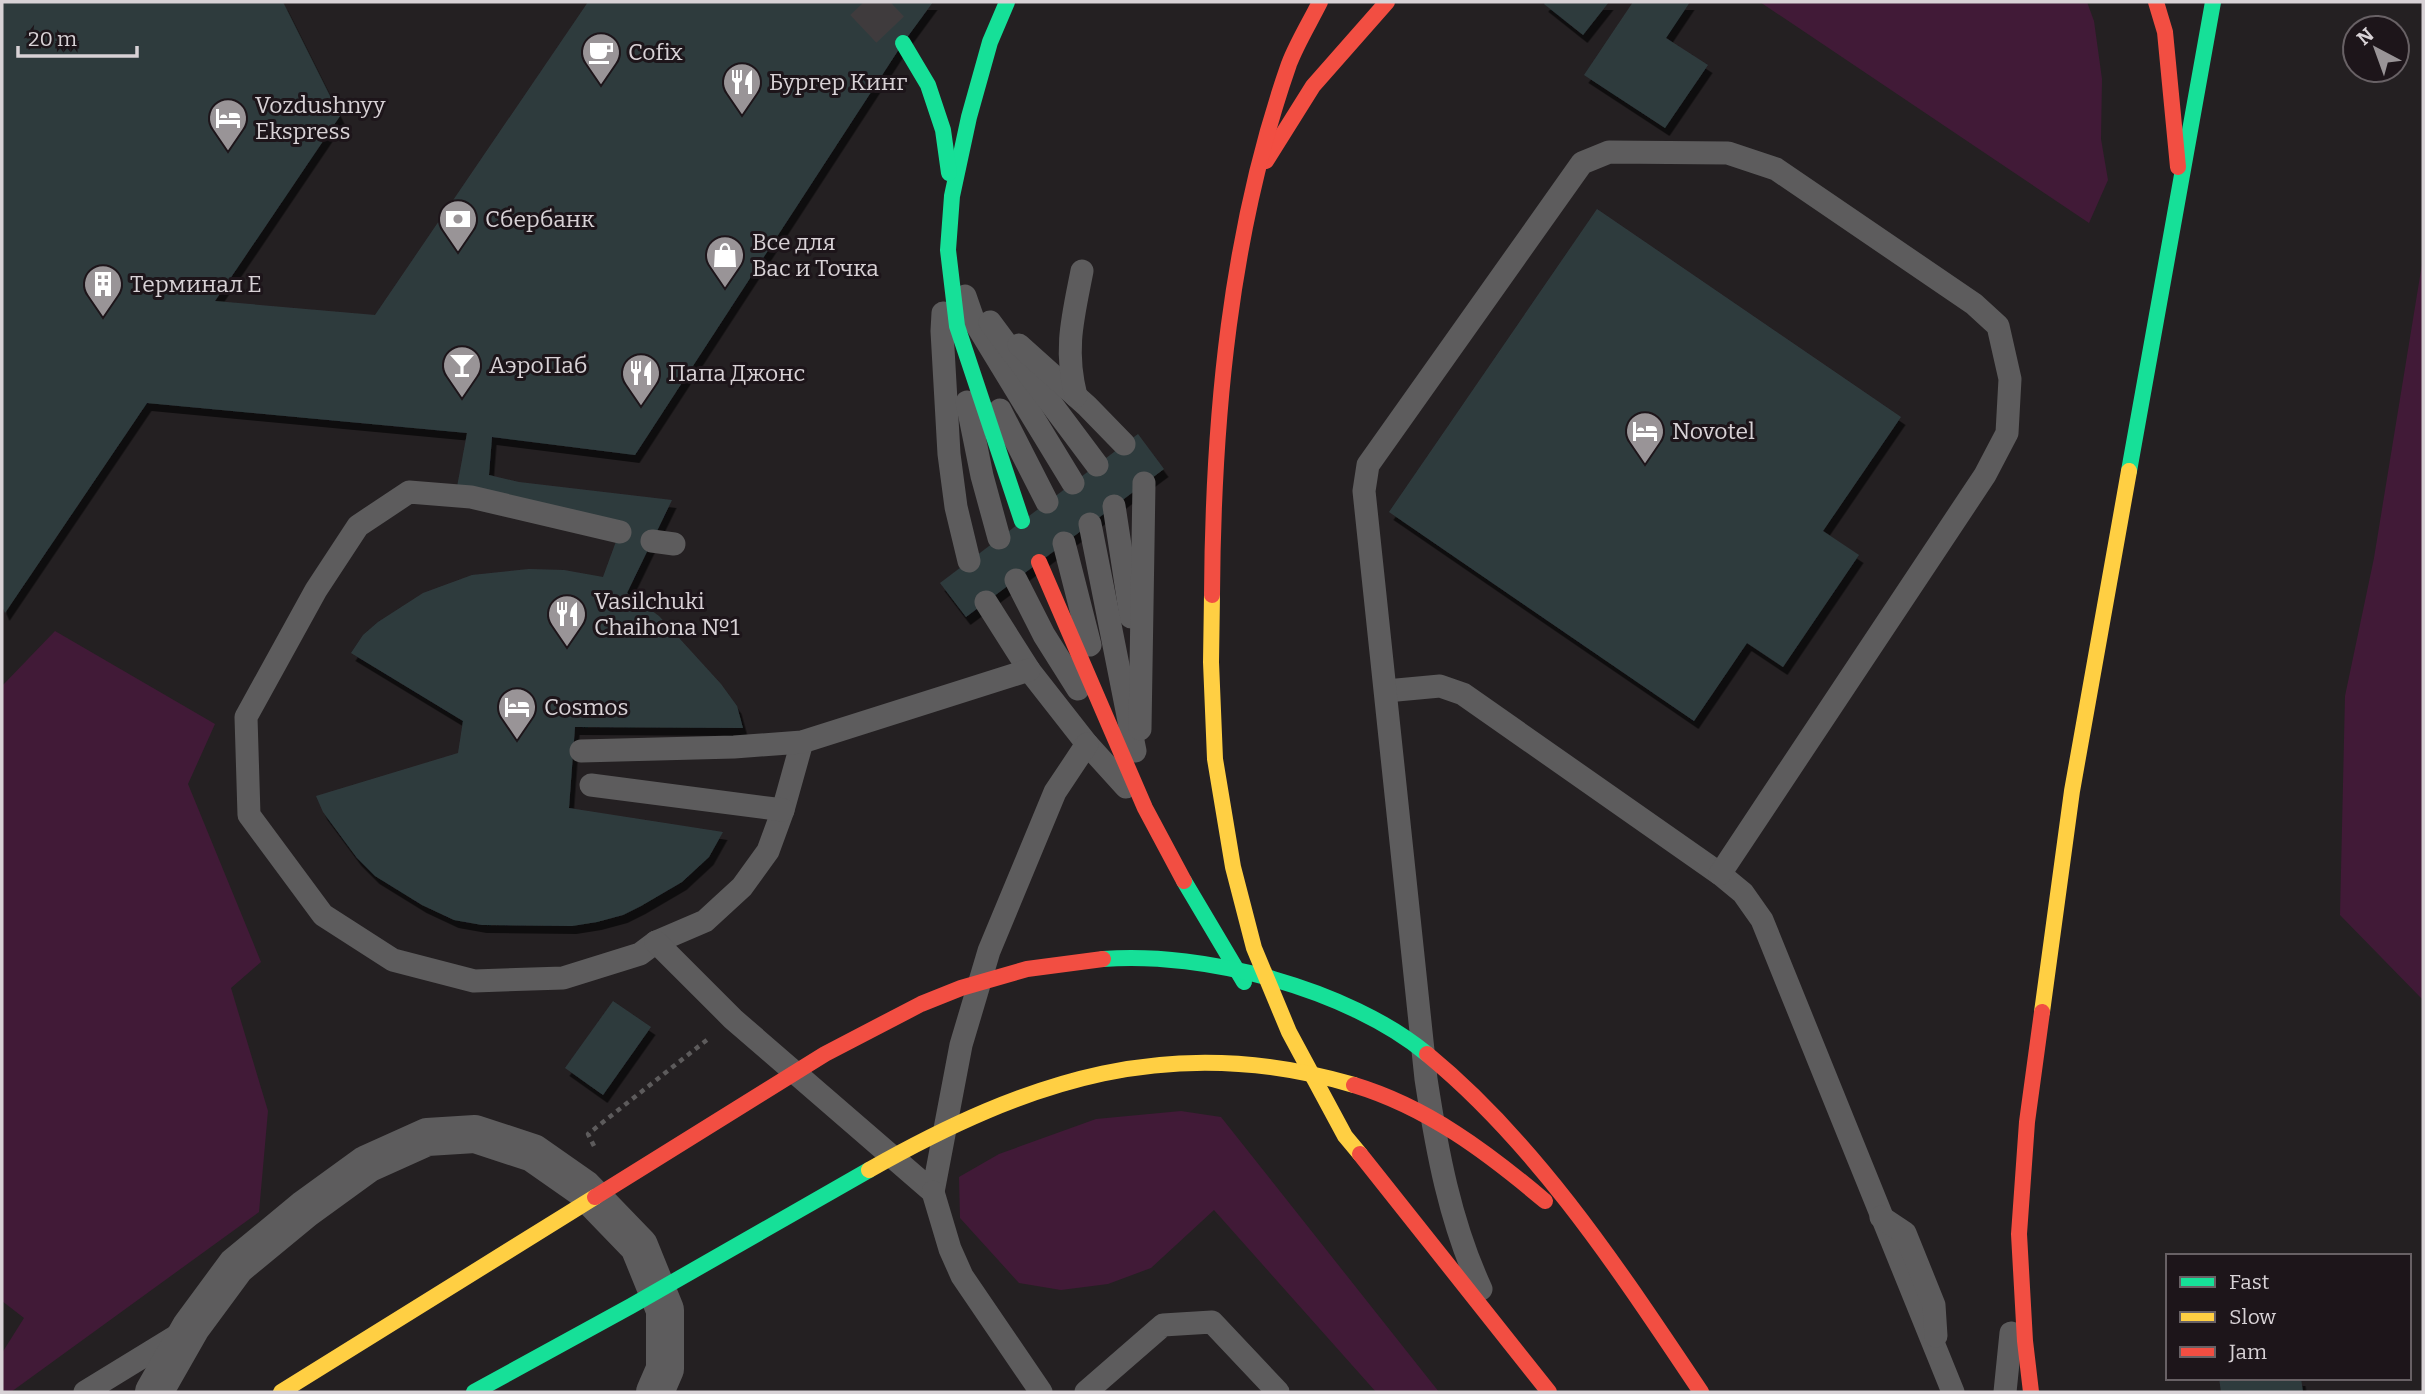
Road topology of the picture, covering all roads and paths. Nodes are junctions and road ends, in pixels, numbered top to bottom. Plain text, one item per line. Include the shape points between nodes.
1 (1007, 2) edge
2 (1320, 2) edge
3 (1387, 2) edge
4 (2156, 2) edge
5 (2213, 2) edge
6 (904, 43) tunnel mouth
7 (1256, 176) junction
8 (2180, 186) junction
9 (952, 196) junction
10 (948, 250) junction
11 (1082, 271) dead end
12 (983, 313) junction
13 (957, 326) junction
14 (1076, 396) junction
15 (1124, 444) dead end
16 (1097, 464) dead end
17 (1073, 483) dead end
18 (1144, 484) dead end
19 (1047, 502) dead end
20 (1114, 506) dead end
21 (1022, 521) dead end
22 (1090, 524) dead end
23 (620, 532) dead end
24 (999, 538) dead end
25 (1064, 543) dead end
26 (969, 561) dead end
27 (1039, 562) dead end
28 (1016, 580) dead end
29 (986, 602) dead end
30 (1029, 670) junction
31 (1141, 682) junction
32 (1386, 691) junction
33 (1115, 740) junction
34 (803, 743) junction
35 (1087, 744) junction
36 (582, 751) dead end
37 (1139, 771) junction
38 (591, 785) dead end
39 (1145, 808) junction
40 (783, 810) junction
41 (1720, 874) junction
42 (656, 942) junction
43 (1345, 1136) junction
44 (933, 1192) junction
45 (2019, 1234) junction
46 (1633, 1292) junction
47 (607, 1321) junction
48 (191, 1327) junction
49 (1500, 1330) junction
50 (85, 1392) edge
51 (154, 1392) edge
52 (281, 1392) edge
53 (474, 1392) edge
54 (505, 1392) edge
55 (655, 1392) edge
56 (1041, 1392) edge
57 (1086, 1392) edge
58 (1278, 1392) edge
59 (1549, 1392) edge
60 (1701, 1392) edge
61 (1953, 1392) edge
62 (2005, 1392) edge
63 (2031, 1392) edge

1 - 9 street via 990,42
2 - 7 street via 1290,62
3 - 7 street via 1313,86
4 - 8 street via 2165,32
5 - 8 street
6 - 9 street via 928,86 943,130
7 - 43 street via 1238,262 1212,533 1215,759 1233,867 1254,948 1289,1032
8 - 45 street via 2072,791 2027,1122
9 - 10 street
10 - 12 lane
10 - 13 street
10 - 17 lane via 973,318
10 - 26 lane via 942,331 949,454
11 - 14 lane via 1068,353
12 - 14 lane
12 - 16 lane
13 - 19 lane
13 - 21 street
13 - 24 lane via 971,426
14 - 15 lane
18 - 31 lane
20 - 31 lane
22 - 37 lane
23 - 42 lane via 471,497 409,492 358,526 316,590 246,717 250,814 323,915 393,960 474,981 564,978 640,954
25 - 33 lane
27 - 33 street
28 - 33 lane via 1071,679
29 - 30 lane
30 - 34 lane
30 - 35 lane
31 - 37 lane
32 - 41 lane via 1440,686 1463,694
32 - 41 lane via 1364,491 1368,466 1582,163 1609,152 1728,153 1776,170 1974,304 1998,326 2010,379 2007,433 1985,475
32 - 49 lane via 1436,1146 1451,1209
33 - 39 street
34 - 36 lane
34 - 40 lane
35 - 39 lane
35 - 44 lane via 1055,792 989,951 961,1045
37 - 39 lane
38 - 40 lane
39 - 43 street via 1196,905
40 - 42 lane via 768,852 743,887 705,921
41 - 61 lane via 1744,893 1762,920
42 - 44 lane via 733,1019
43 - 49 street
44 - 56 lane via 962,1276
45 - 62 lane
45 - 63 street
46 - 47 street via 1544,1200 1469,1139 1401,1101 1328,1075 1202,1059 1083,1076 951,1127
46 - 52 street via 1525,1151 1471,1093 1420,1048 1355,1011 1245,970 1184,959 1121,957 1046,964 992,978 904,1012 825,1054
46 - 60 street
47 - 53 street
47 - 54 street
48 - 50 lane
48 - 51 street
48 - 55 street via 236,1266 367,1164 427,1137 475,1135 533,1153 583,1188 639,1246 665,1310 665,1369
49 - 59 street
57 - 58 lane via 1163,1325 1212,1322

